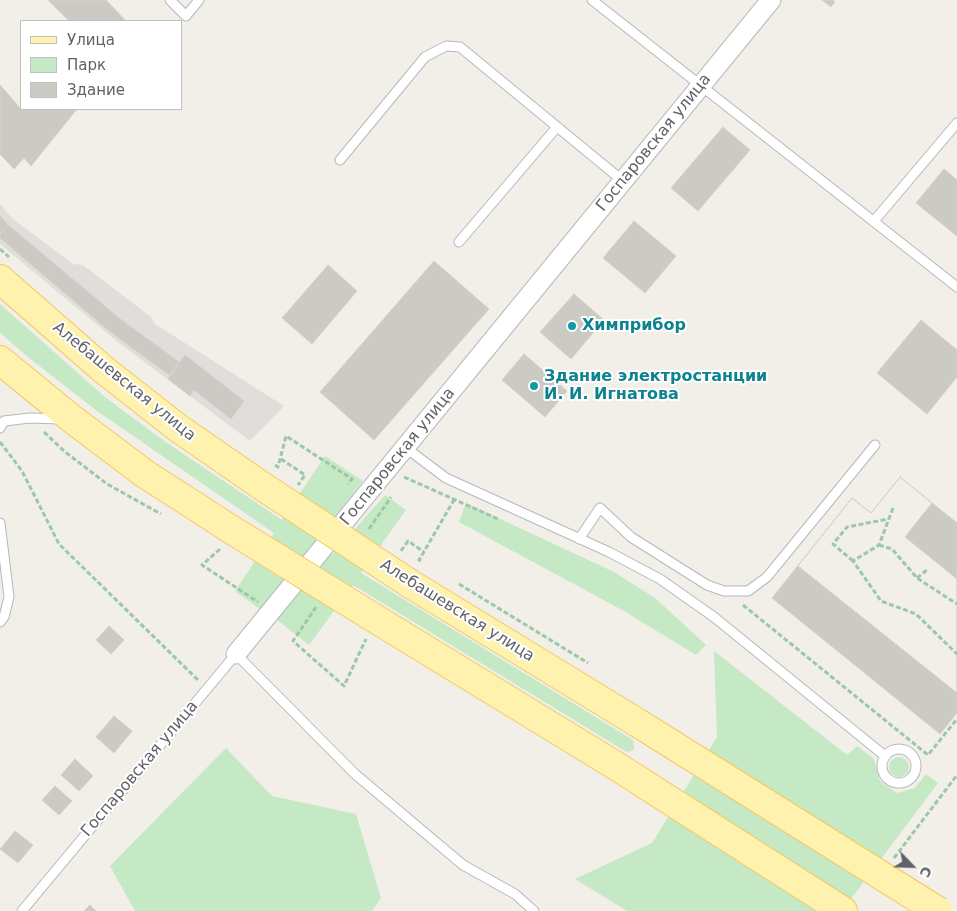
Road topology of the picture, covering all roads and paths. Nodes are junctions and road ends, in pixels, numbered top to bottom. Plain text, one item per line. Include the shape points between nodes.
1 (170, 0) edge
2 (199, 0) edge
3 (592, 0) edge
4 (771, 0) edge
5 (700, 86) junction
6 (957, 123) edge
7 (557, 127) junction
8 (340, 160) dead end
9 (623, 181) junction
10 (874, 222) junction
11 (459, 242) dead end
12 (0, 249) edge
13 (7, 270) edge
14 (957, 286) edge
15 (0, 360) edge
16 (72, 419) junction
17 (0, 428) edge
18 (286, 436) dead end
19 (0, 442) edge
20 (876, 445) dead end
21 (406, 448) junction
22 (281, 458) junction
23 (266, 474) junction
24 (305, 475) dead end
25 (400, 484) dead end
26 (394, 493) dead end
27 (454, 500) junction
28 (893, 508) dead end
29 (889, 519) junction
30 (0, 523) edge
31 (507, 523) dead end
32 (366, 534) dead end
33 (228, 537) junction
34 (579, 539) junction
35 (408, 541) dead end
36 (878, 545) junction
37 (424, 552) junction
38 (853, 561) junction
39 (202, 565) dead end
40 (928, 569) dead end
41 (414, 572) junction
42 (917, 578) junction
43 (321, 600) dead end
44 (957, 604) edge
45 (0, 622) edge
46 (373, 629) junction
47 (236, 654) junction
48 (957, 654) edge
49 (208, 689) junction
50 (885, 756) dead end
51 (957, 775) edge
52 (888, 866) dead end
53 (22, 911) edge
54 (534, 911) edge
55 (843, 911) edge
56 (938, 911) edge

1 - 2 lane via 186,16
3 - 5 lane
4 - 5 street, Госпаровская улица
5 - 9 street, Госпаровская улица
5 - 10 lane
6 - 10 lane
7 - 8 lane via 460,46 446,46 426,56
7 - 9 lane
7 - 11 lane
9 - 21 street, Госпаровская улица
10 - 14 lane
12 - 13 path
13 - 23 main road, Алебашевская улица via 104,370 170,423
15 - 16 main road
16 - 17 lane via 4,421
16 - 33 main road
18 - 22 path
19 - 49 path via 22,471 59,544
20 - 34 lane via 767,577 748,591 724,592 707,585 631,537 600,508
21 - 34 lane via 446,478
21 - 47 street, Госпаровская улица
22 - 23 path via 278,467
22 - 24 path
23 - 41 main road, Алебашевская улица, bridge
25 - 27 path via 405,476
26 - 32 path
27 - 31 path
27 - 37 path
28 - 29 path
29 - 36 path
29 - 38 path via 847,527 833,544
30 - 45 lane via 9,597
33 - 39 path
33 - 46 main road, bridge
34 - 50 lane via 660,578
35 - 37 path
36 - 38 path
36 - 42 path via 892,548
37 - 41 path
38 - 48 path via 881,601 916,614
40 - 42 path
41 - 56 main road, Алебашевская улица, bridge via 638,723
42 - 44 path
43 - 46 path via 293,641 344,686
46 - 55 main road via 613,764
47 - 49 lane, Госпаровская улица
47 - 54 lane via 355,774 464,865 515,894
49 - 53 lane, Госпаровская улица
51 - 52 path

